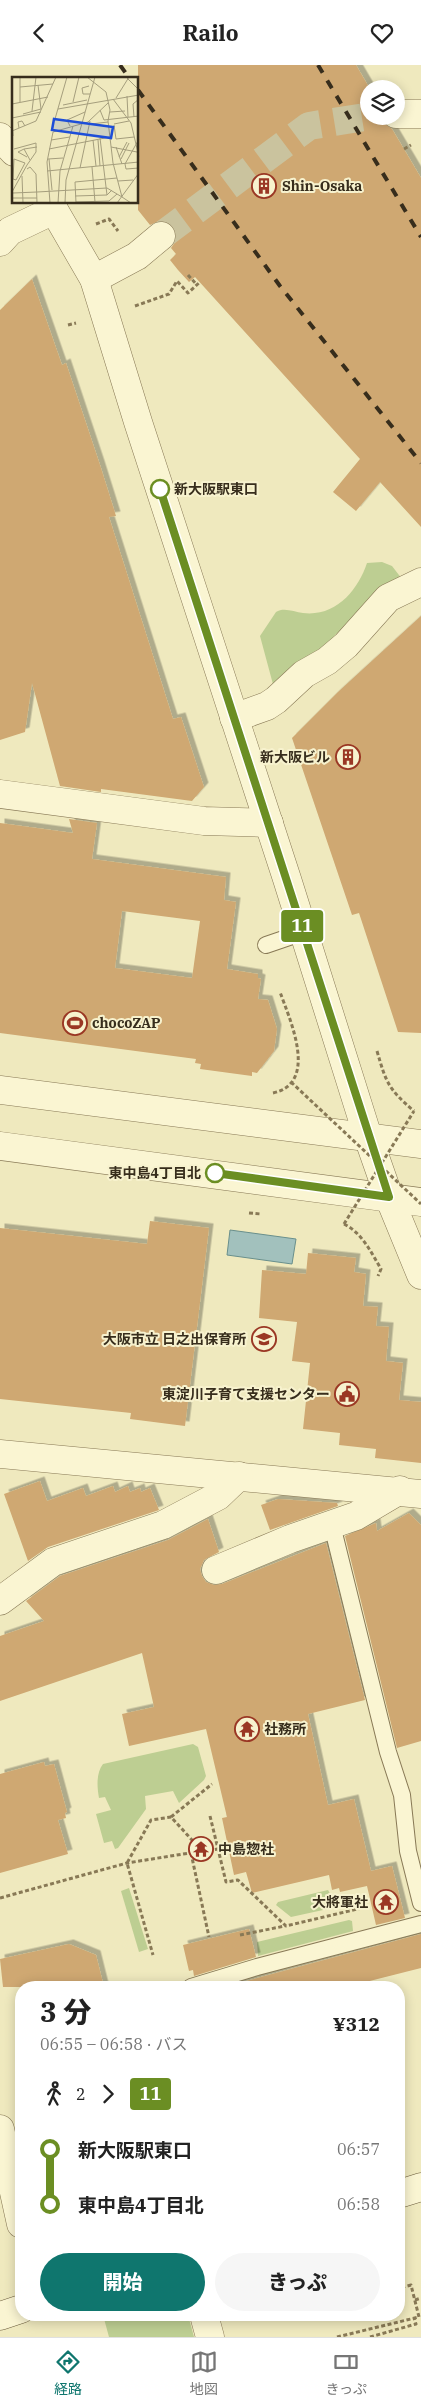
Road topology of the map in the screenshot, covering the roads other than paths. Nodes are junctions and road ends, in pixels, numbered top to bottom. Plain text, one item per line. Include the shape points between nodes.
1 (405, 114) edge
2 (421, 114) edge
3 (0, 137) edge
4 (12, 150) edge
5 (52, 206) edge
6 (161, 237) tunnel mouth
7 (0, 242) edge
8 (94, 279) junction
9 (421, 582) edge
10 (234, 718) junction
11 (0, 794) edge
12 (268, 823) junction
13 (304, 932) junction
14 (266, 945) dead end
15 (0, 1090) edge
16 (368, 1137) junction
17 (421, 1144) edge
18 (0, 1146) edge
19 (389, 1197) junction
20 (421, 1203) edge
21 (421, 1275) edge
22 (0, 1454) edge
23 (239, 1477) junction
24 (410, 1492) edge
25 (332, 1525) junction
26 (216, 1570) dead end
27 (0, 1601) edge
28 (421, 1903) edge
29 (421, 1924) edge
30 (211, 1981) edge
31 (0, 2129) edge
32 (421, 2187) edge
33 (405, 2192) edge
34 (15, 2197) edge
35 (15, 2311) edge
36 (0, 2316) edge
37 (206, 2321) edge
38 (210, 2337) edge

1 - 2 street
3 - 4 street
5 - 7 street via 10,231
5 - 8 street
6 - 8 street via 138,256
8 - 10 street
9 - 10 street via 388,598 346,645 304,674 276,700
10 - 12 street
11 - 12 street via 204,821
12 - 13 street
13 - 14 lane
13 - 16 street
15 - 16 street
16 - 17 street
16 - 19 street
18 - 19 street
19 - 20 street
19 - 21 street
22 - 23 street
23 - 24 street
23 - 27 street via 218,1496 163,1525 53,1562
24 - 25 street
25 - 26 street
25 - 28 lane via 388,1752 402,1795 408,1851
29 - 30 lane
31 - 34 street
32 - 33 street
35 - 36 street
37 - 38 street

